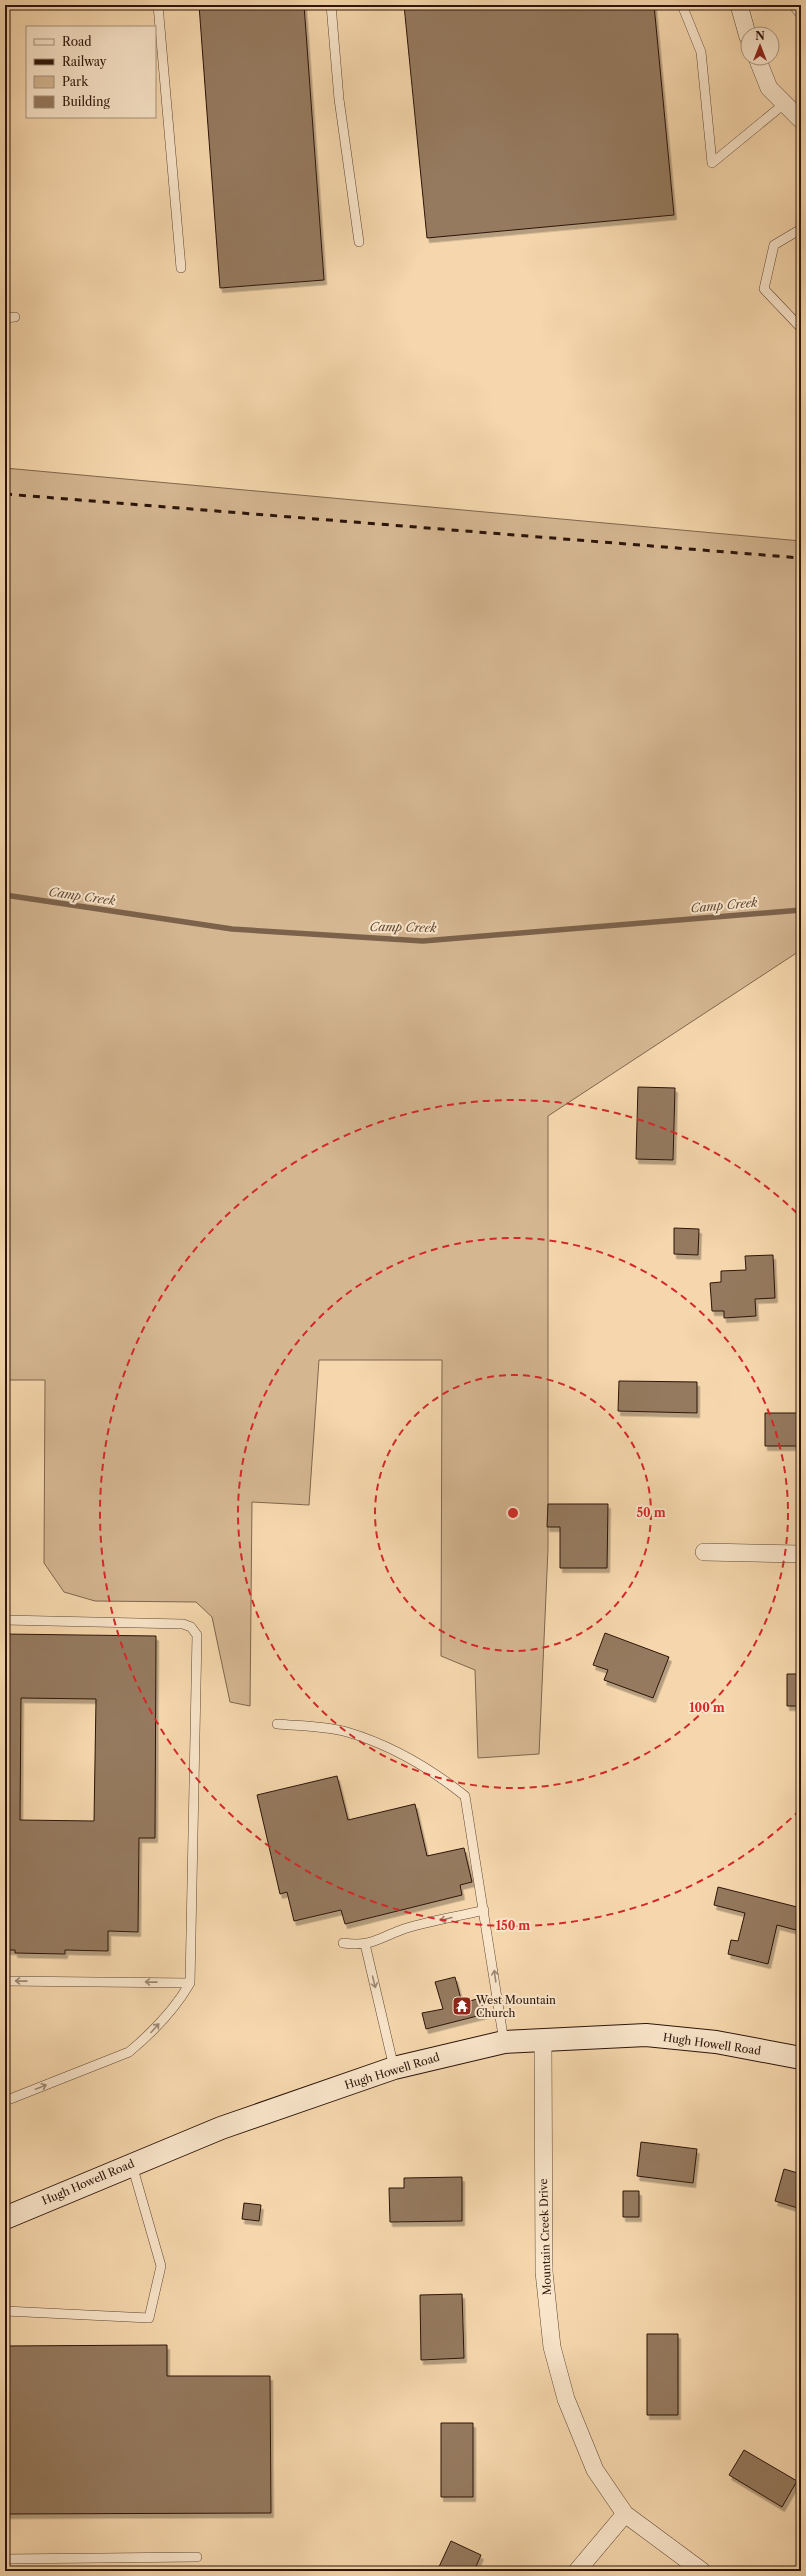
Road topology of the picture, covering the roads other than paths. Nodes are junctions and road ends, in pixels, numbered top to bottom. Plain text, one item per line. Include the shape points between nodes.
1 (158, 5) edge
2 (331, 5) edge
3 (682, 5) edge
4 (793, 5) edge
5 (743, 7) edge
6 (801, 15) edge
7 (746, 26) edge
8 (760, 66) edge
9 (784, 104) junction
10 (800, 118) edge
11 (801, 229) edge
12 (359, 242) dead end
13 (181, 268) dead end
14 (15, 317) dead end
15 (5, 318) edge
16 (801, 328) edge
17 (704, 1552) dead end
18 (801, 1554) edge
19 (5, 1620) edge
20 (277, 1724) dead end
21 (484, 1910) junction
22 (343, 1943) dead end
23 (365, 1944) junction
24 (5, 1980) edge
25 (190, 1983) junction
26 (542, 2040) junction
27 (504, 2042) junction
28 (801, 2058) edge
29 (394, 2068) junction
30 (5, 2101) edge
31 (131, 2164) junction
32 (50, 2199) junction
33 (5, 2202) edge
34 (5, 2218) edge
35 (5, 2311) edge
36 (625, 2514) junction
37 (197, 2557) dead end
38 (5, 2559) edge
39 (577, 2571) edge
40 (702, 2571) edge

1 - 13 lane
2 - 12 lane via 339,99
3 - 9 lane via 700,52 712,163
4 - 6 lane
5 - 7 street
8 - 9 street via 769,88
9 - 10 street
11 - 16 lane via 774,245 764,289
14 - 15 lane
17 - 18 street
19 - 25 lane via 183,1624 191,1627 197,1635
20 - 21 lane via 346,1732 414,1760 438,1774 465,1796
21 -> 23 lane via 400,1930 377,1942
27 -> 21 lane
22 - 23 lane
23 -> 29 lane
25 -> 24 lane
30 -> 25 lane via 129,2052 145,2039 180,1999
26 - 27 main road, Hugh Howell Road
26 - 28 main road, Hugh Howell Road via 646,2035 716,2042
26 - 36 street, Mountain Creek Drive via 544,2272 552,2347 566,2399 595,2470
27 - 29 main road, Hugh Howell Road
29 - 31 main road, Hugh Howell Road via 221,2128
31 - 32 main road, Hugh Howell Road
31 - 35 lane via 161,2266 149,2318
32 - 33 main road
32 - 34 main road, Hugh Howell Road
36 - 39 street
36 - 40 street, Mountain Creek Drive
37 - 38 lane

